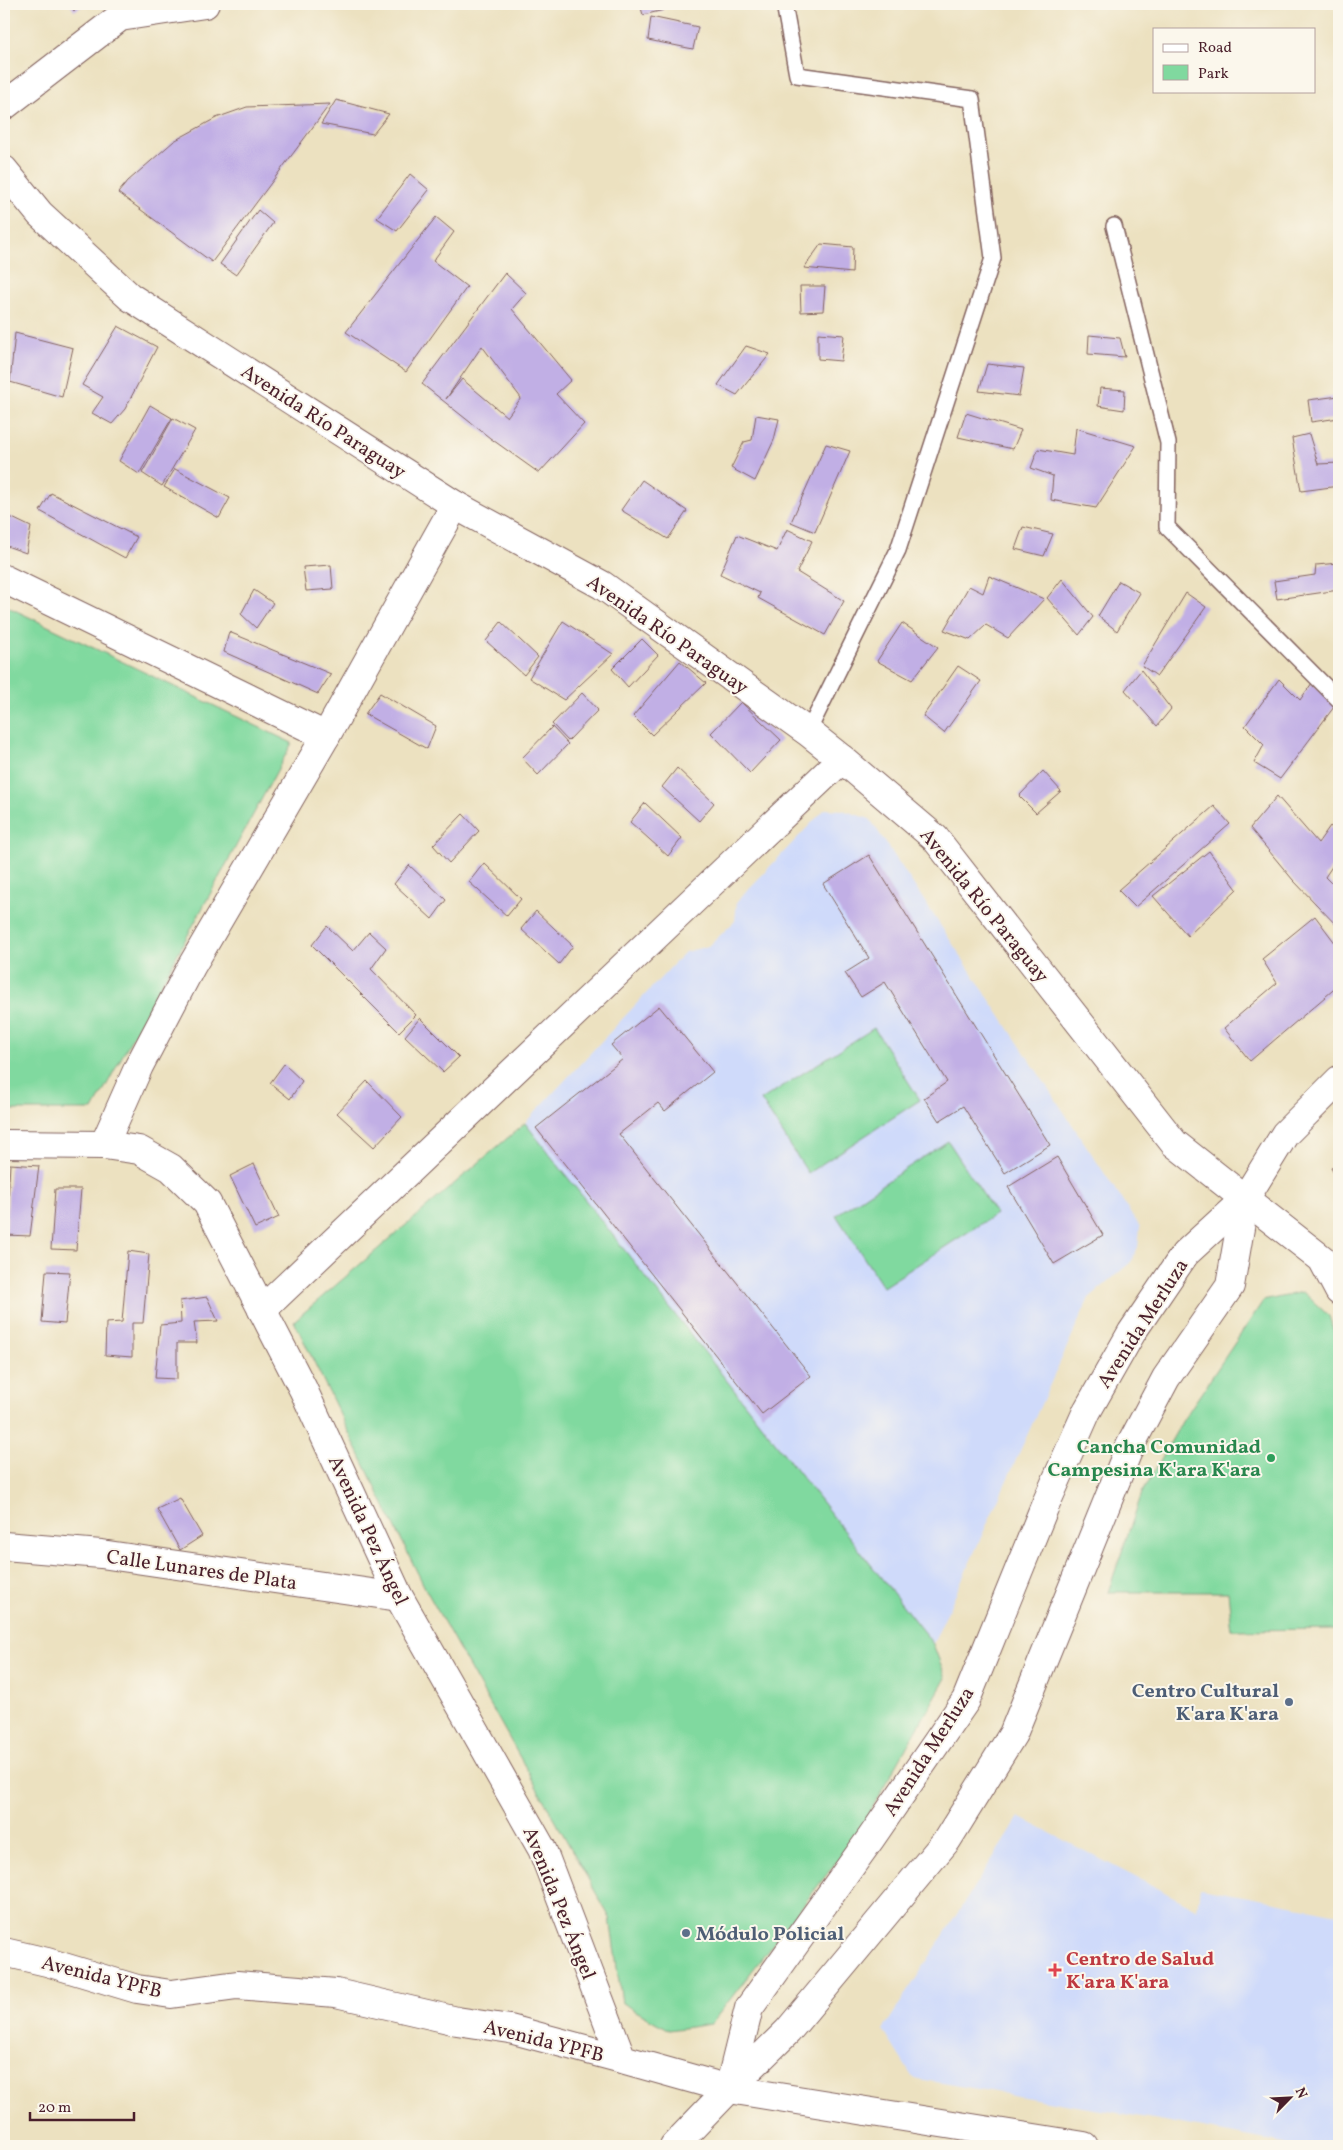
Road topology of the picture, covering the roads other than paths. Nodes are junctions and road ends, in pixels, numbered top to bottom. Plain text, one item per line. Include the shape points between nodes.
1 (205, 4) edge
2 (784, 4) edge
3 (4, 106) edge
4 (4, 170) edge
5 (1114, 226) dead end
6 (455, 505) junction
7 (4, 578) edge
8 (1339, 700) edge
9 (808, 732) junction
10 (326, 736) junction
11 (842, 759) junction
12 (1339, 1080) edge
13 (4, 1144) edge
14 (104, 1145) junction
15 (1245, 1199) junction
16 (1339, 1291) edge
17 (262, 1310) junction
18 (4, 1546) edge
19 (399, 1597) junction
20 (4, 1952) edge
21 (622, 2059) junction
22 (729, 2089) junction
23 (674, 2146) edge
24 (1084, 2146) edge

1 - 3 street via 120,18
2 - 9 lane via 797,75 972,99 993,258 898,550
4 - 6 street, Avenida Río Paraguay via 40,214 130,297
5 - 8 lane via 1168,443 1167,527
6 - 9 street, Avenida Río Paraguay via 602,585
6 - 10 street
7 - 10 street
9 - 11 street, Avenida Río Paraguay
10 - 14 street via 191,967 139,1066
11 - 15 street, Avenida Río Paraguay via 935,838 1174,1143
11 - 17 street
12 - 15 street via 1285,1134
13 - 14 street, Avenida Pez Ángel
14 - 17 street, Avenida Pez Ángel via 140,1150 171,1168 207,1203
15 - 16 street, Avenida Río Paraguay via 1322,1259
15 - 22 street, Avenida Merluza via 1186,1254 1132,1332 1087,1411 966,1700 749,2008
15 - 22 street via 1230,1286 1166,1378 1130,1446 1013,1734 947,1840 788,2032
17 - 19 street, Avenida Pez Ángel via 303,1389
18 - 19 street, Calle Lunares de Plata via 101,1554
19 - 21 street, Avenida Pez Ángel via 542,1849
20 - 21 street, Avenida YPFB via 154,1992 171,1994 238,1985 336,1993 456,2021 510,2029
21 - 22 street, Avenida YPFB
22 - 23 street
22 - 24 street, Avenida YPFB

